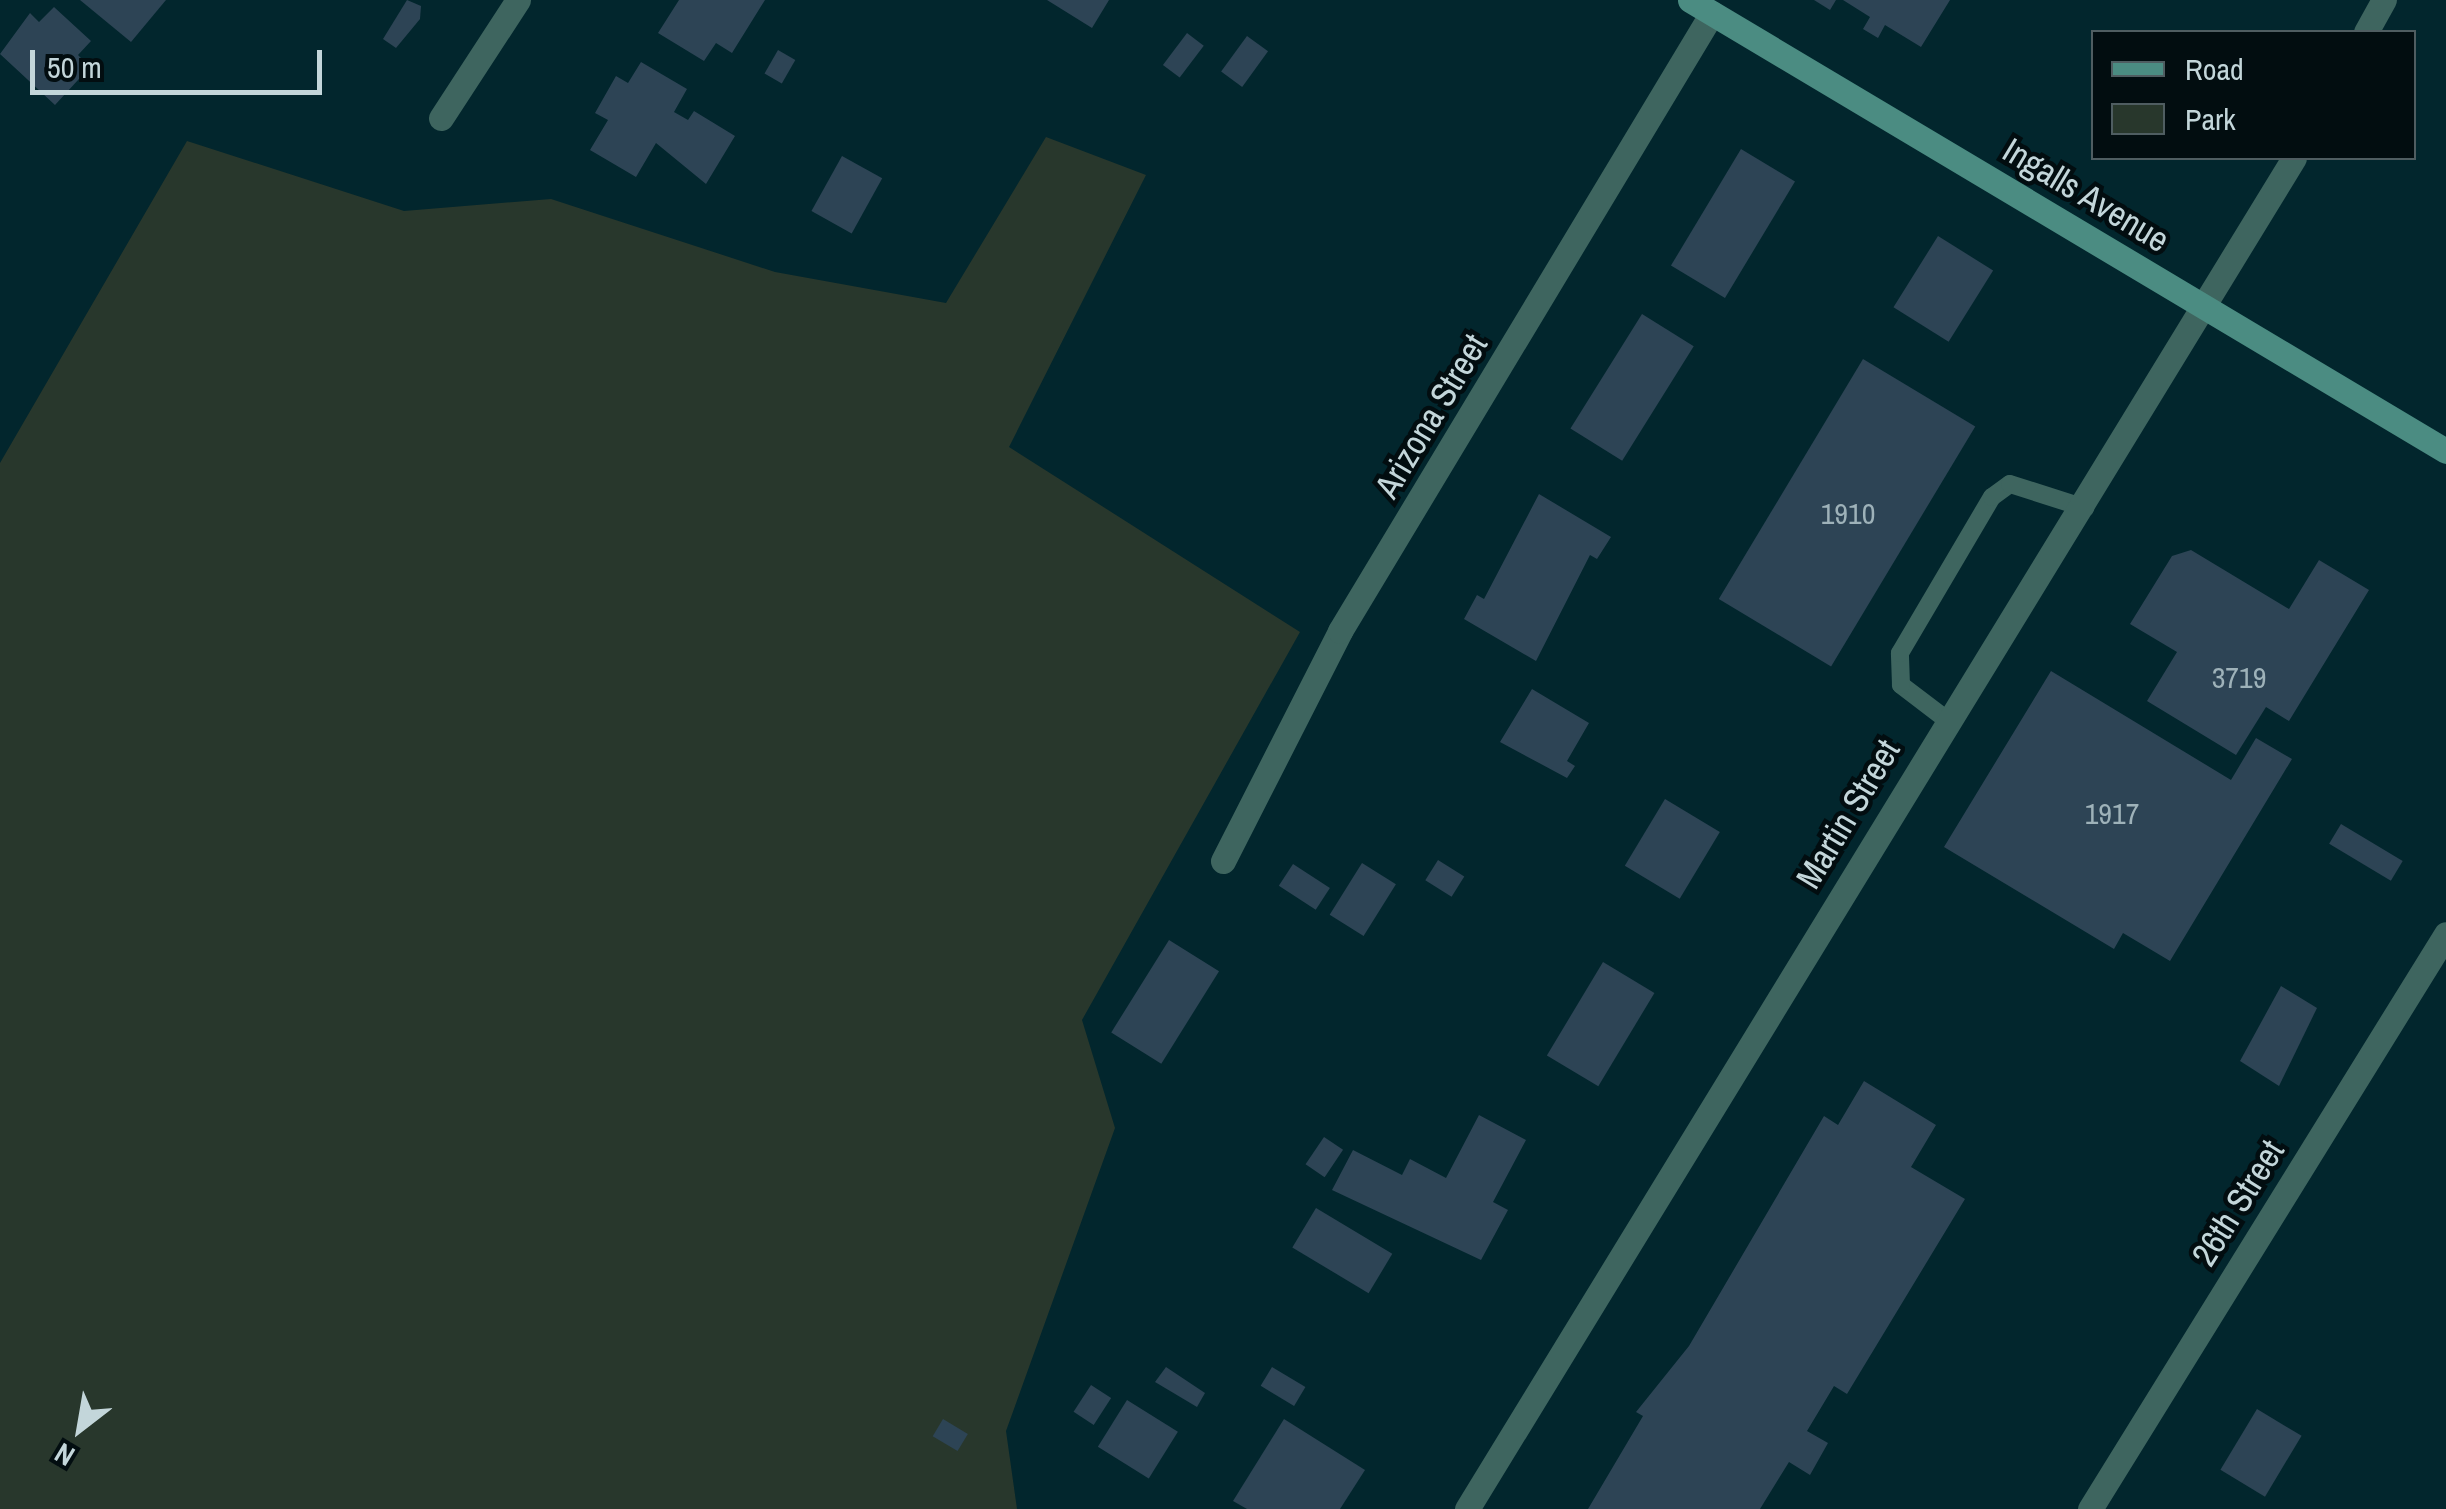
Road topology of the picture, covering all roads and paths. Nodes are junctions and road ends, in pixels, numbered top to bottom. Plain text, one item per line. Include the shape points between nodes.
1 (518, 0) edge
2 (2384, 0) edge
3 (1701, 7) edge
4 (2367, 30) edge
5 (442, 118) dead end
6 (2293, 160) edge
7 (2206, 308) junction
8 (2446, 450) edge
9 (2085, 508) junction
10 (1947, 720) junction
11 (1224, 862) dead end
12 (2446, 934) edge
13 (1467, 1509) edge
14 (2090, 1509) edge

1 - 5 street
2 - 4 street
3 - 7 main road, Ingalls Avenue
3 - 11 street, Arizona Street via 1340,631
6 - 7 street, Martin Street
7 - 8 main road, Ingalls Avenue
7 - 9 street, Martin Street
9 - 10 street, Martin Street
9 - 10 lane via 2010,484 1992,497 1900,652 1900,685
10 - 13 street, Martin Street
12 - 14 street, 26th Street

